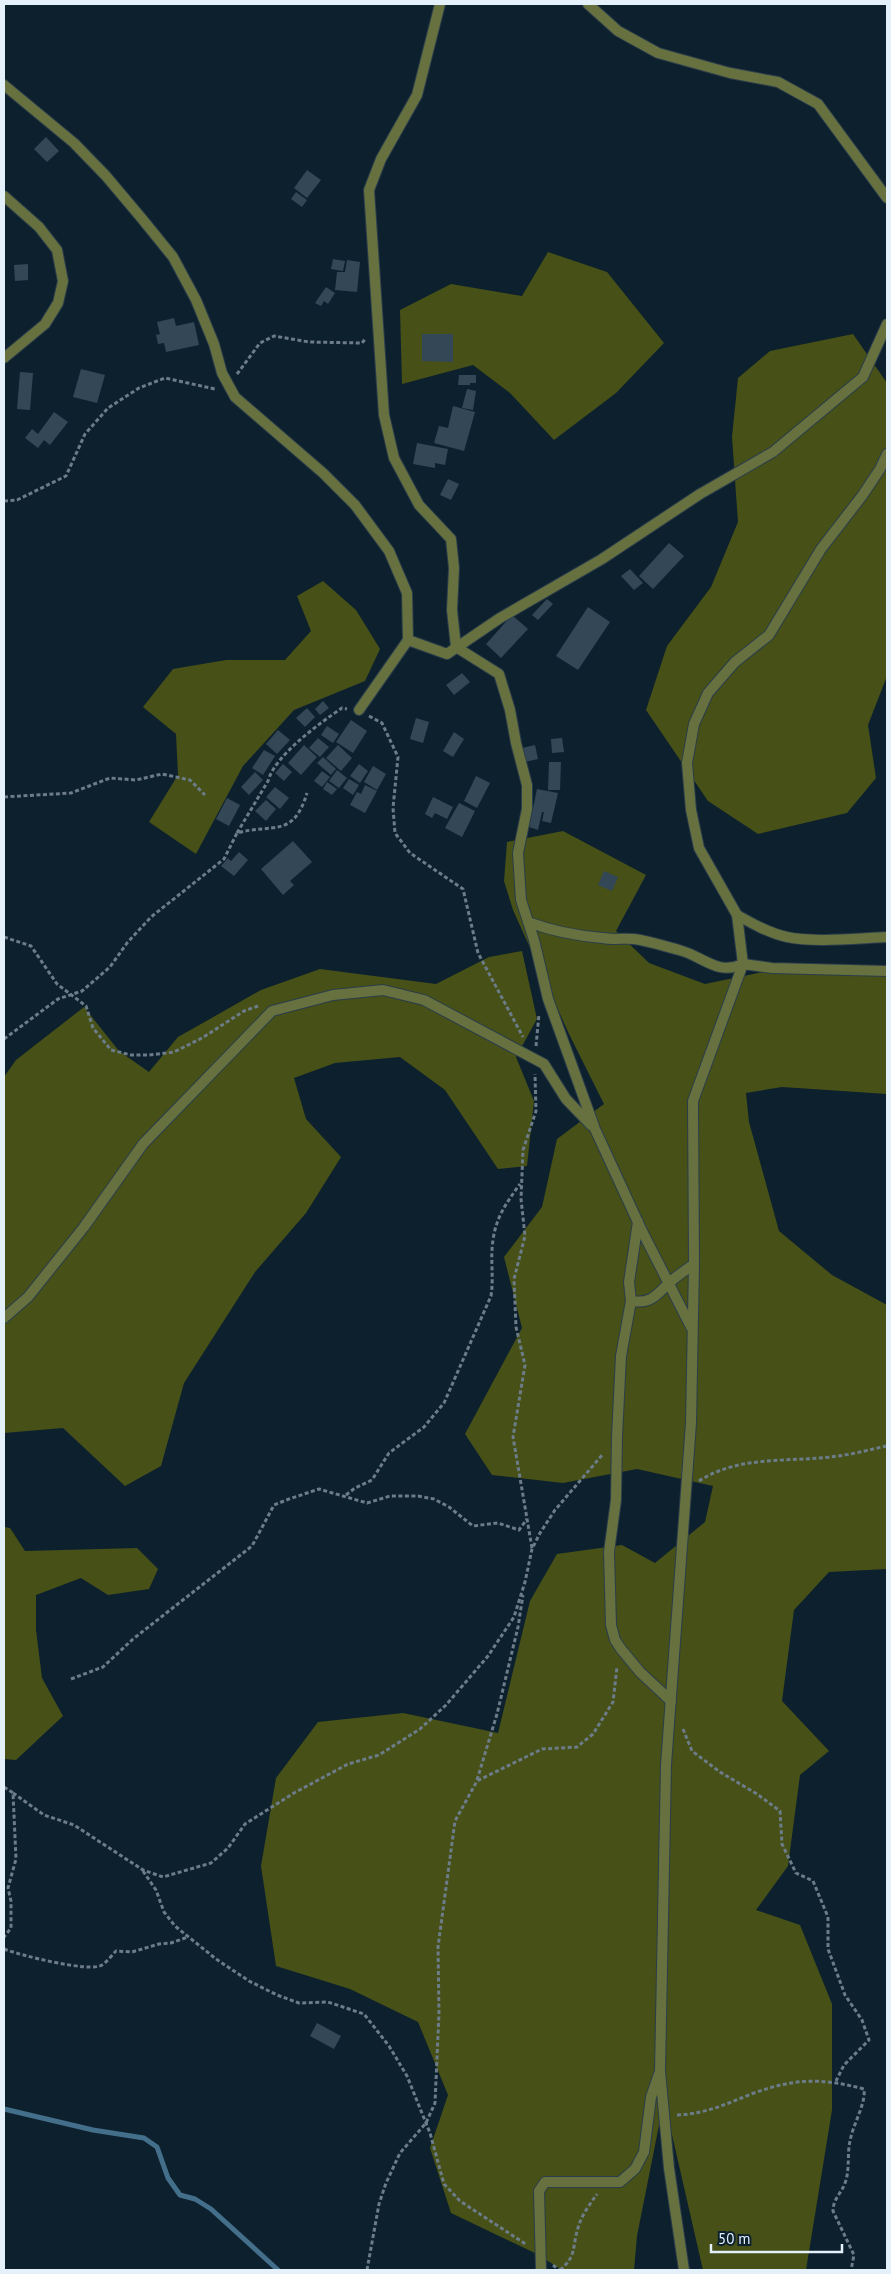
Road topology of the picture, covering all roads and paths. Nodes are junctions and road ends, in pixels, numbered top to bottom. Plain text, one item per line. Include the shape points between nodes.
1 (440, 4) edge
2 (588, 4) edge
3 (4, 85) edge
4 (4, 196) edge
5 (886, 197) edge
6 (887, 207) edge
7 (377, 312) junction
8 (887, 324) edge
9 (4, 358) edge
10 (230, 386) junction
11 (887, 454) edge
12 (4, 501) edge
13 (408, 640) junction
14 (456, 647) junction
15 (359, 710) junction
16 (307, 793) dead end
17 (205, 795) dead end
18 (4, 797) edge
19 (237, 833) junction
20 (737, 915) junction
21 (528, 922) junction
22 (4, 937) edge
23 (887, 937) edge
24 (743, 964) junction
25 (887, 971) edge
26 (71, 995) junction
27 (262, 1005) dead end
28 (539, 1010) dead end
29 (4, 1039) edge
30 (535, 1060) junction
31 (595, 1129) junction
32 (521, 1183) junction
33 (638, 1222) junction
34 (694, 1264) junction
35 (669, 1283) junction
36 (631, 1301) junction
37 (4, 1318) edge
38 (693, 1329) junction
39 (617, 1436) junction
40 (887, 1446) edge
41 (686, 1489) junction
42 (346, 1495) junction
43 (527, 1518) junction
44 (532, 1549) junction
45 (525, 1582) junction
46 (617, 1663) dead end
47 (71, 1679) dead end
48 (671, 1701) junction
49 (681, 1726) dead end
50 (477, 1781) junction
51 (4, 1787) edge
52 (13, 1793) junction
53 (143, 1870) junction
54 (4, 1937) edge
55 (188, 1937) junction
56 (4, 1949) edge
57 (660, 2071) junction
58 (836, 2081) junction
59 (664, 2115) junction
60 (426, 2123) junction
61 (615, 2182) junction
62 (540, 2250) junction
63 (367, 2270) edge
64 (541, 2270) edge
65 (560, 2270) edge
66 (684, 2270) edge
67 (851, 2270) edge

1 - 7 street via 417,95 381,159 369,190
2 - 5 street via 618,31 658,53 730,73 778,82 818,104
3 - 10 street via 74,143 173,257 196,300 222,373
4 - 9 street via 39,227 56,250 63,281 58,303 45,324
5 - 6 street
7 - 10 path via 370,333 362,342 308,342 274,336 260,343
7 - 14 street via 384,415 394,458 419,505 451,539
8 - 14 street via 863,377 773,452
10 - 12 path via 213,390 165,378 139,388 108,408 97,421 79,445 66,476 17,500
10 - 13 street via 236,397 355,505 389,551 407,594
11 - 20 street via 862,496 820,549 769,635 735,662 708,693 694,724 687,763 691,810 700,848
13 - 14 street via 447,654
13 - 15 street
14 - 21 street via 499,674 510,710 527,785 527,809 518,853 521,900
15 - 19 path via 342,708 284,757 270,772 268,781
15 - 30 path via 382,723 398,757 393,808 395,833 410,853 464,889 478,953
16 - 19 path via 302,809 292,822 274,829 254,828
17 - 18 path via 190,780 162,774 136,780 110,778 71,793
19 - 26 path via 224,859 150,918 110,967 82,991
20 - 23 street via 787,937
20 - 24 street
21 - 24 street via 547,929 666,946 724,968 732,969
21 - 31 street via 548,999
22 - 26 path via 32,946 57,984
24 - 25 street via 772,968
24 - 34 street via 693,1101
26 - 27 path via 86,1006 93,1028 111,1050 149,1055 174,1052 244,1011
26 - 29 path via 58,1000
28 - 30 path
30 - 31 street via 544,1064 566,1099
30 - 32 path via 536,1111 523,1150
30 - 37 street via 424,1000 383,990 332,995 272,1010 143,1144 35,1289
31 - 33 street
32 - 42 path via 497,1221 492,1241 491,1296 444,1403 424,1427 389,1453 372,1480
32 - 43 path via 525,1236 514,1279 516,1327 525,1365 513,1437
33 - 35 street
33 - 36 street via 629,1282
34 - 35 street
34 - 38 street
35 - 36 street via 656,1297
35 - 38 street
36 - 39 street via 622,1356
38 - 41 street
39 - 44 path via 555,1510
39 - 48 street via 616,1500 609,1552 611,1625 621,1649
40 - 41 path via 838,1456 762,1460 713,1472
41 - 48 street
42 - 43 path via 367,1503 390,1496 434,1499 473,1526 498,1523 519,1530
42 - 47 path via 319,1489 274,1505 252,1546 134,1639 103,1668
43 - 44 path
44 - 45 path
45 - 50 path via 518,1627
45 - 53 path via 514,1617 488,1656 446,1706 420,1729 378,1755 348,1764 294,1793 245,1824 228,1848 211,1863 163,1877
46 - 50 path via 613,1702 593,1734 577,1747 542,1750
48 - 57 street via 666,1764
49 - 58 path via 692,1751 780,1811 782,1844 796,1873 812,1881 828,1917 828,1950 845,1995 862,2020 869,2040 844,2065
50 - 60 path via 455,1821 438,1947 435,2103
51 - 52 path
52 - 53 path via 44,1815 74,1824
52 - 54 path via 16,1859 8,1888 11,1928
53 - 55 path via 156,1890 164,1912
55 - 56 path via 132,1952 116,1952 102,1966 86,1967
55 - 60 path via 249,1981 276,1995 299,2003 328,2002 364,2014 407,2076
57 - 59 street
57 - 61 street via 651,2097 644,2152 635,2168 620,2182
58 - 59 path via 786,2083 708,2112
58 - 67 path via 864,2089 866,2098 850,2142 845,2183 833,2203 833,2211 854,2256
59 - 66 street
60 - 62 path via 444,2184 460,2201 530,2247
60 - 63 path via 400,2153 386,2183
61 - 62 street via 545,2182 539,2191
61 - 65 path via 597,2194 587,2209 569,2262
62 - 64 street
62 - 65 path

